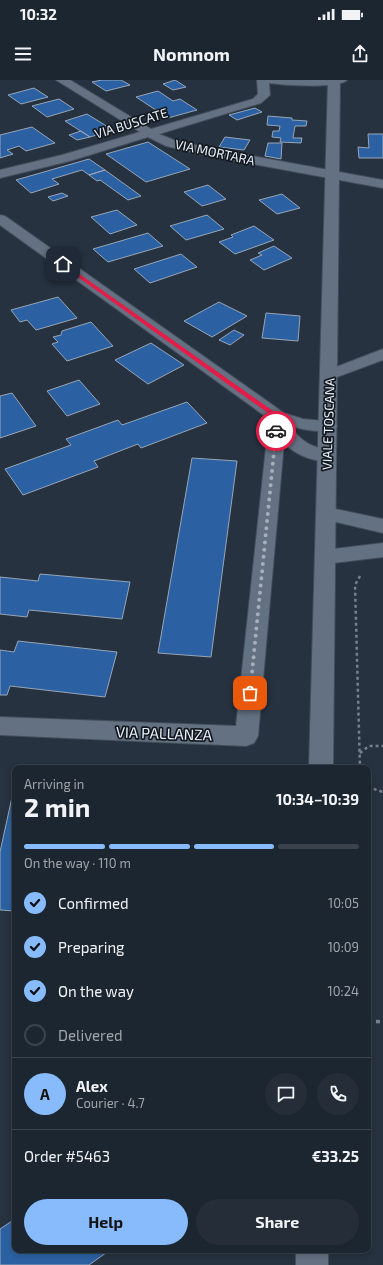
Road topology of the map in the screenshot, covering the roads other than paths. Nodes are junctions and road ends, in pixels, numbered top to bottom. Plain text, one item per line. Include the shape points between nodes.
1 (62, 80) edge
2 (263, 80) edge
3 (270, 80) edge
4 (336, 83) edge
5 (272, 92) junction
6 (150, 133) junction
7 (0, 174) edge
8 (333, 175) junction
9 (377, 184) edge
10 (383, 190) edge
11 (0, 219) edge
12 (383, 354) edge
13 (329, 375) junction
14 (278, 417) junction
15 (328, 426) junction
16 (327, 456) junction
17 (326, 513) junction
18 (383, 526) edge
19 (383, 550) edge
20 (325, 557) junction
21 (0, 726) edge
22 (321, 765) edge
23 (312, 1253) edge
24 (312, 1265) edge

1 - 6 street, VIA MORTARA
2 - 5 street
3 - 4 street
4 - 5 street
4 - 8 street, VIALE TOSCANA
5 - 6 street, VIA BUSCATE via 257,101
6 - 7 street, VIA BUSCATE
6 - 8 street, VIA MORTARA via 170,143 187,147
8 - 9 street, VIA MORTARA
8 - 13 street, VIALE TOSCANA
9 - 10 street, VIA MORTARA
11 - 14 street
12 - 13 street
13 - 15 street, VIALE TOSCANA
14 - 15 street via 302,424
14 - 16 street via 289,439 295,445
14 - 21 street, VIA PALLANZA via 246,736
15 - 16 street, VIALE TOSCANA
16 - 17 street, VIALE TOSCANA
17 - 18 street
17 - 20 street, VIALE TOSCANA
19 - 20 street
20 - 22 street, VIALE TOSCANA
23 - 24 street

